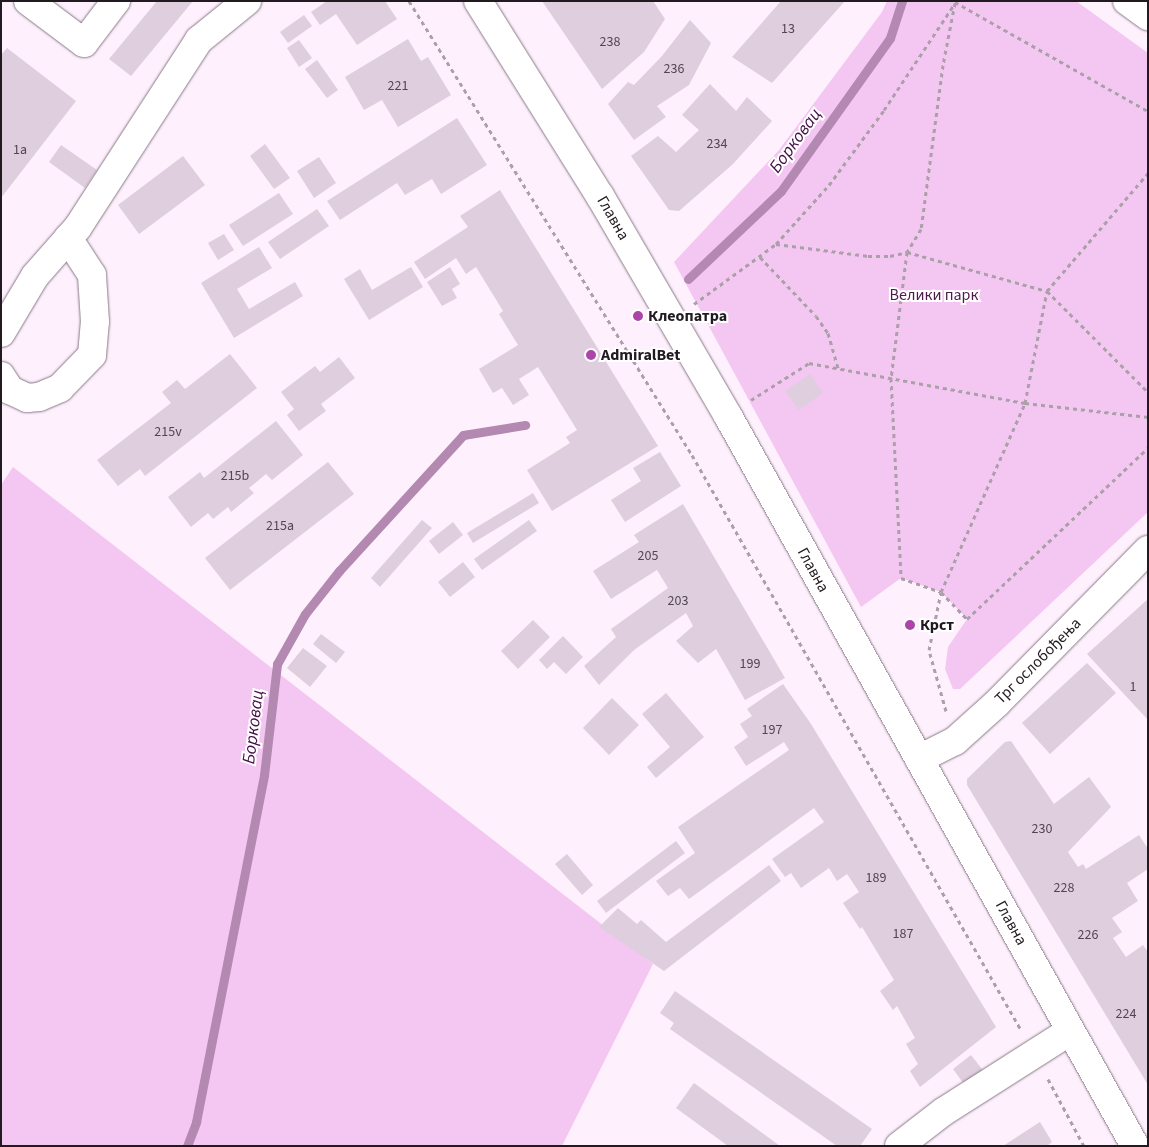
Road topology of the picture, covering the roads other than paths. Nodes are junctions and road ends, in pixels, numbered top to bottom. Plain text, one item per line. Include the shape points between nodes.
1 (28, 1) edge
2 (116, 1) edge
3 (247, 1) edge
4 (478, 1) edge
5 (1127, 1) edge
6 (1148, 16) edge
7 (68, 238) junction
8 (1, 333) edge
9 (1, 376) edge
10 (1148, 550) edge
11 (919, 759) junction
12 (1070, 1031) junction
13 (899, 1146) edge
14 (1135, 1146) edge

1 - 2 main road via 84,43
3 - 7 main road via 199,40
4 - 11 main road, Главна via 600,196 728,416
5 - 6 main road
7 - 8 main road via 35,276
7 - 9 main road via 92,274 95,322 92,355 60,388 39,397 27,398 10,390
10 - 11 main road, Трг ослобођења via 1050,652 955,740
11 - 12 main road, Главна
12 - 13 main road via 943,1112
12 - 14 main road, Главна

